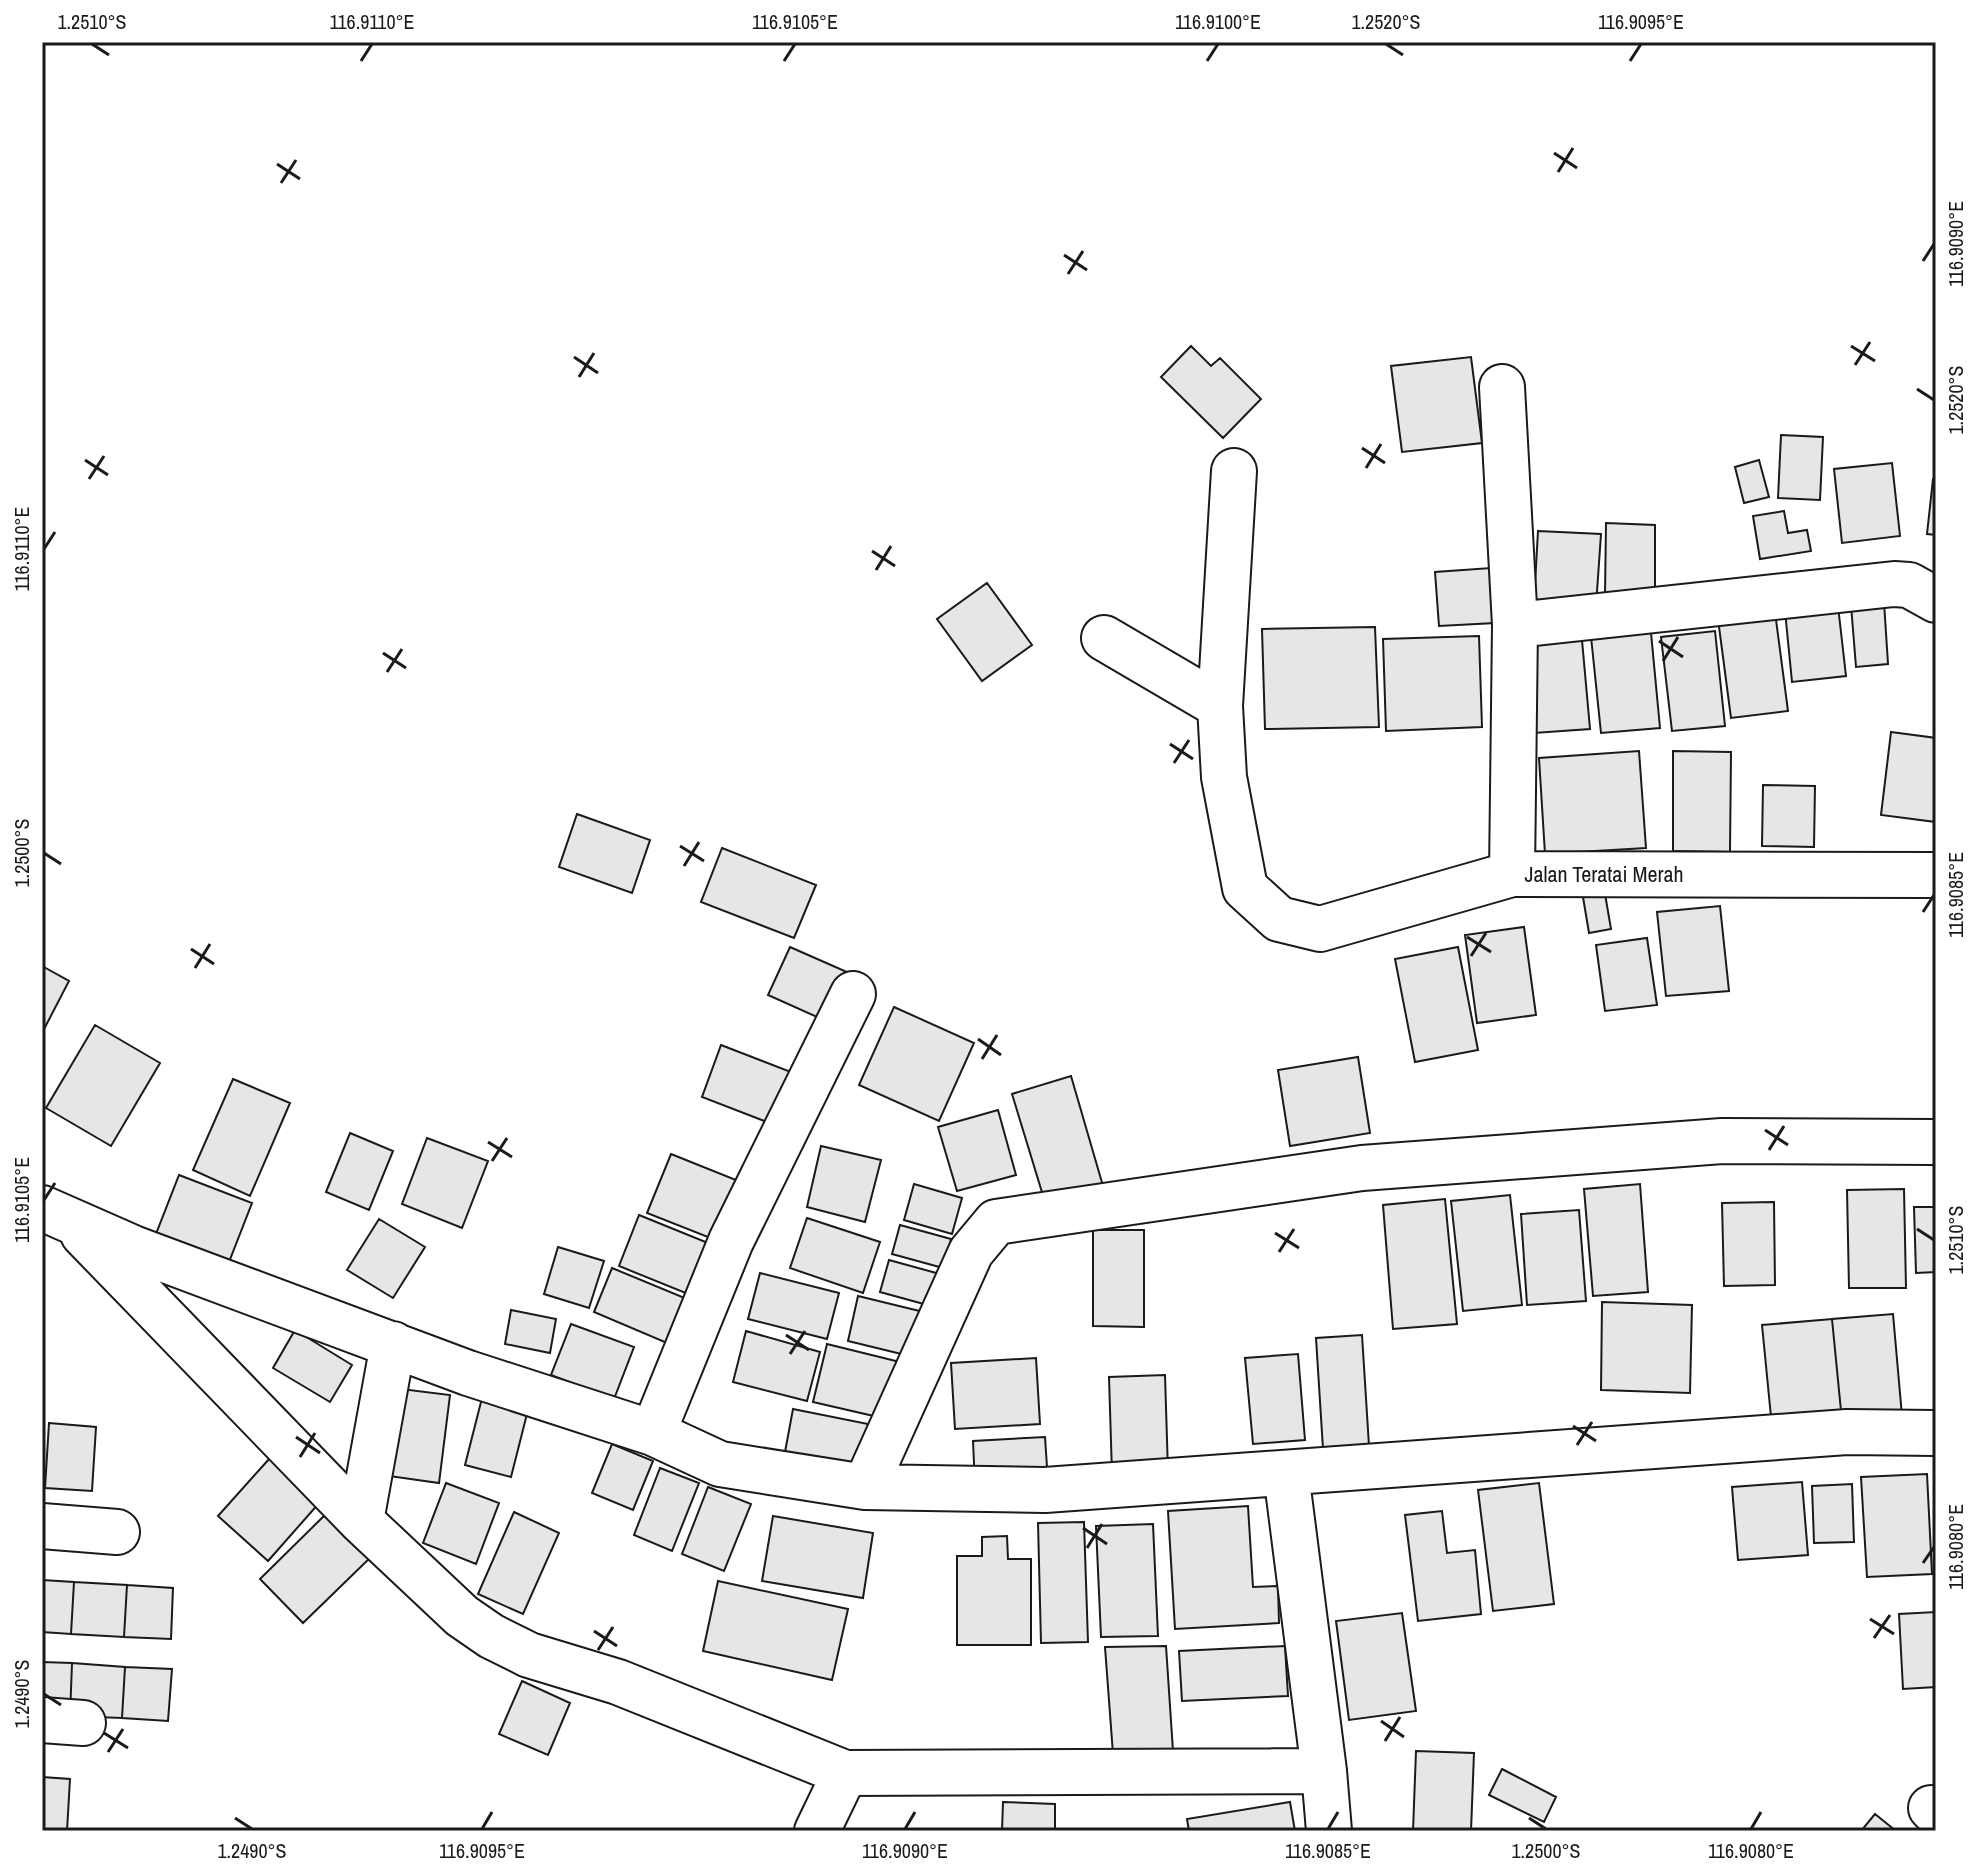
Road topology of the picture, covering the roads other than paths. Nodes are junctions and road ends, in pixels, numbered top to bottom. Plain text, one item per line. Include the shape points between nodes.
1 (1502, 387) dead end
2 (1234, 471) dead end
3 (1936, 600) edge
4 (1515, 625) junction
5 (1104, 638) dead end
6 (1220, 706) junction
7 (1512, 874) junction
8 (1936, 875) edge
9 (853, 994) dead end
10 (1936, 1142) edge
11 (56, 1214) edge
12 (393, 1344) junction
13 (653, 1433) junction
14 (1936, 1433) edge
15 (1286, 1473) junction
16 (865, 1487) junction
17 (361, 1521) junction
18 (42, 1526) edge
19 (117, 1532) dead end
20 (1324, 1771) junction
21 (845, 1773) junction
22 (817, 1831) edge
23 (1329, 1831) edge

1 - 4 street
2 - 6 street
3 - 4 street via 1909,585 1894,584
4 - 7 street
5 - 6 street
6 - 7 street, Jalan Teratai Merah via 1224,777 1245,888 1279,919 1320,929
7 - 8 street, Jalan Teratai Merah
9 - 13 street via 731,1241
10 - 16 street via 1722,1141 1362,1168 996,1222 971,1252
11 - 12 street via 133,1248
11 - 17 street
12 - 13 street
12 - 17 street
13 - 16 street via 720,1464
14 - 15 street via 1847,1432
15 - 16 street via 1045,1490
15 - 20 street
17 - 21 street via 462,1616 491,1636 529,1655 618,1682
18 - 19 street
20 - 21 street
20 - 23 street
21 - 22 street

